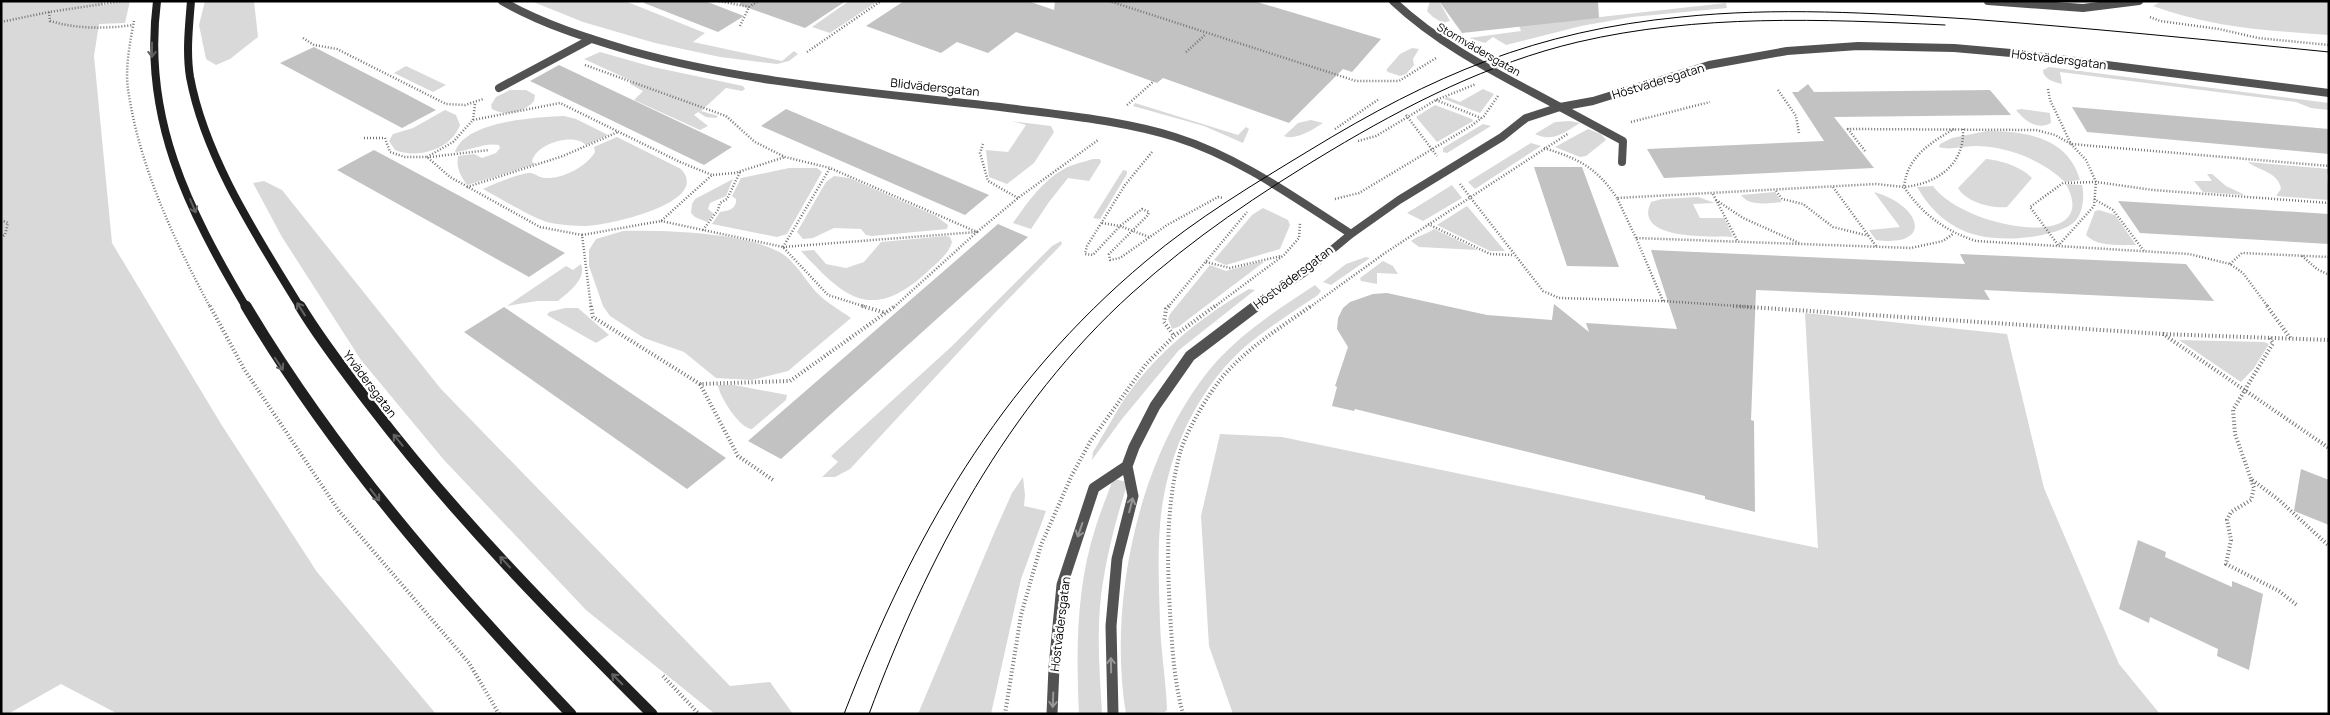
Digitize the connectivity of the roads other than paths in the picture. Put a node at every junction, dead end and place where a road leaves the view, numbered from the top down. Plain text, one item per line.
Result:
1 (157, 1) edge
2 (191, 1) edge
3 (502, 1) edge
4 (1393, 1) edge
5 (1988, 1) edge
6 (2139, 1) edge
7 (591, 38) junction
8 (499, 88) dead end
9 (2329, 93) edge
10 (1560, 107) junction
11 (1622, 162) dead end
12 (1351, 234) junction
13 (1127, 466) junction
14 (571, 714) edge
15 (652, 714) edge
16 (1052, 714) edge
17 (1113, 714) edge

1 -> 14 street
15 -> 2 street, Yrvädersgatan
3 - 7 street, Blidvädersgatan
4 - 10 street, Stormvädersgatan
5 - 6 street
7 - 8 street
7 - 12 street, Blidvädersgatan
9 - 10 street, Höstvädersgatan
10 - 11 street, Stormvädersgatan
10 - 12 street, Höstvädersgatan
12 - 13 street, Höstvädersgatan
13 -> 16 street, Höstvädersgatan
17 -> 13 street

